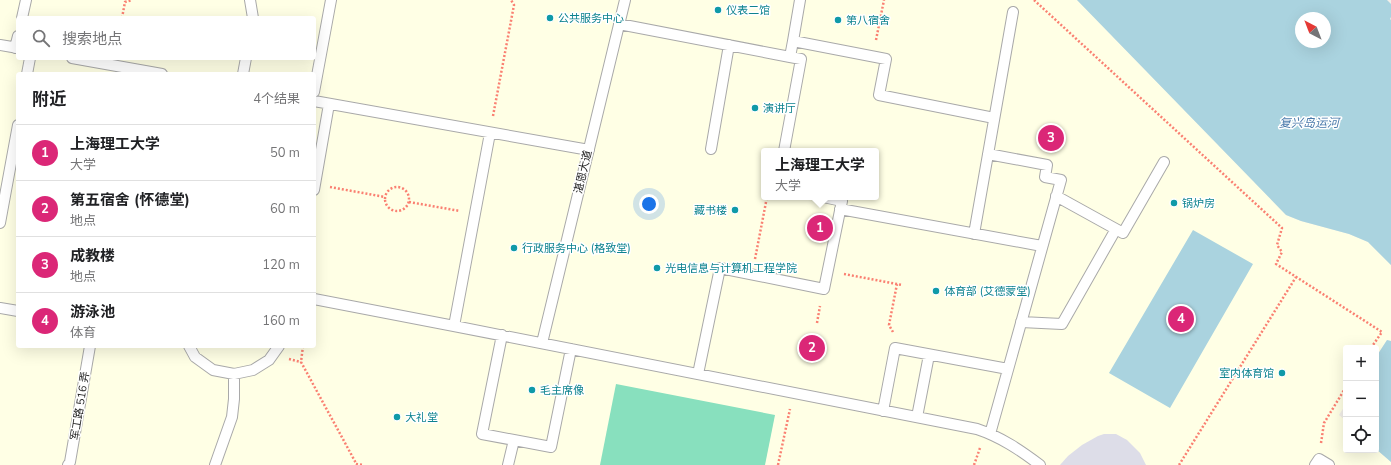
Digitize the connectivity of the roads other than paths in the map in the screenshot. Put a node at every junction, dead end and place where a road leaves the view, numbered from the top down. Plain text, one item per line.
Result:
1 (26, 0) edge
2 (250, 0) edge
3 (331, 0) edge
4 (625, 0) edge
5 (800, 0) edge
6 (1013, 12) dead end
7 (22, 16) edge
8 (253, 16) edge
9 (619, 24) junction
10 (793, 41) junction
11 (0, 45) edge
12 (729, 45) junction
13 (16, 48) edge
14 (790, 57) junction
15 (30, 60) edge
16 (83, 60) edge
17 (246, 60) edge
18 (28, 72) edge
19 (151, 72) edge
20 (243, 72) edge
21 (316, 81) edge
22 (316, 101) edge
23 (329, 104) junction
24 (994, 118) junction
25 (490, 132) junction
26 (16, 136) edge
27 (785, 148) edge
28 (711, 149) dead end
29 (589, 150) junction
30 (988, 154) junction
31 (1164, 162) dead end
32 (316, 181) edge
33 (1056, 196) junction
34 (838, 200) edge
35 (840, 209) junction
36 (0, 223) edge
37 (1116, 229) junction
38 (974, 234) junction
39 (1042, 246) junction
40 (316, 299) edge
41 (0, 308) edge
42 (16, 311) edge
43 (1021, 322) junction
44 (454, 326) junction
45 (502, 335) junction
46 (542, 343) junction
47 (90, 348) edge
48 (190, 348) edge
49 (278, 348) edge
50 (571, 349) junction
51 (930, 355) junction
52 (1008, 369) junction
53 (234, 374) junction
54 (698, 374) junction
55 (882, 411) junction
56 (917, 418) junction
57 (990, 434) junction
58 (514, 440) junction
59 (1317, 462) edge
60 (68, 465) edge
61 (215, 465) edge
62 (508, 465) edge
63 (1040, 465) edge
64 (1329, 465) edge

1 - 7 lane
2 - 8 lane
3 - 21 lane
4 - 9 lane, 湛恩大道
5 - 10 lane
6 - 24 lane
9 - 12 lane
9 - 29 lane, 湛恩大道
10 - 14 lane
10 - 24 lane
11 - 13 lane
12 - 14 lane
12 - 28 lane
14 - 27 lane
15 - 18 lane
16 - 19 lane
17 - 20 lane
22 - 23 lane
23 - 25 lane
23 - 32 lane
24 - 30 lane
25 - 29 lane
25 - 44 lane
26 - 36 lane
29 - 46 lane, 湛恩大道
30 - 33 lane
30 - 38 lane
31 - 37 lane
33 - 37 lane
33 - 39 lane
34 - 35 lane
35 - 38 lane
35 - 54 lane
37 - 43 lane
38 - 39 lane
39 - 43 lane
40 - 44 lane
41 - 42 lane
43 - 52 lane
44 - 45 lane
45 - 46 lane
45 - 58 lane
46 - 50 lane
47 - 60 lane, 军工路 516 弄
48 - 53 lane
49 - 53 lane
50 - 54 lane
50 - 58 lane
51 - 52 lane
51 - 55 lane
51 - 56 lane
52 - 57 lane
53 - 61 lane
54 - 55 lane
55 - 56 lane
56 - 57 lane
57 - 63 lane
58 - 62 lane
59 - 64 lane

